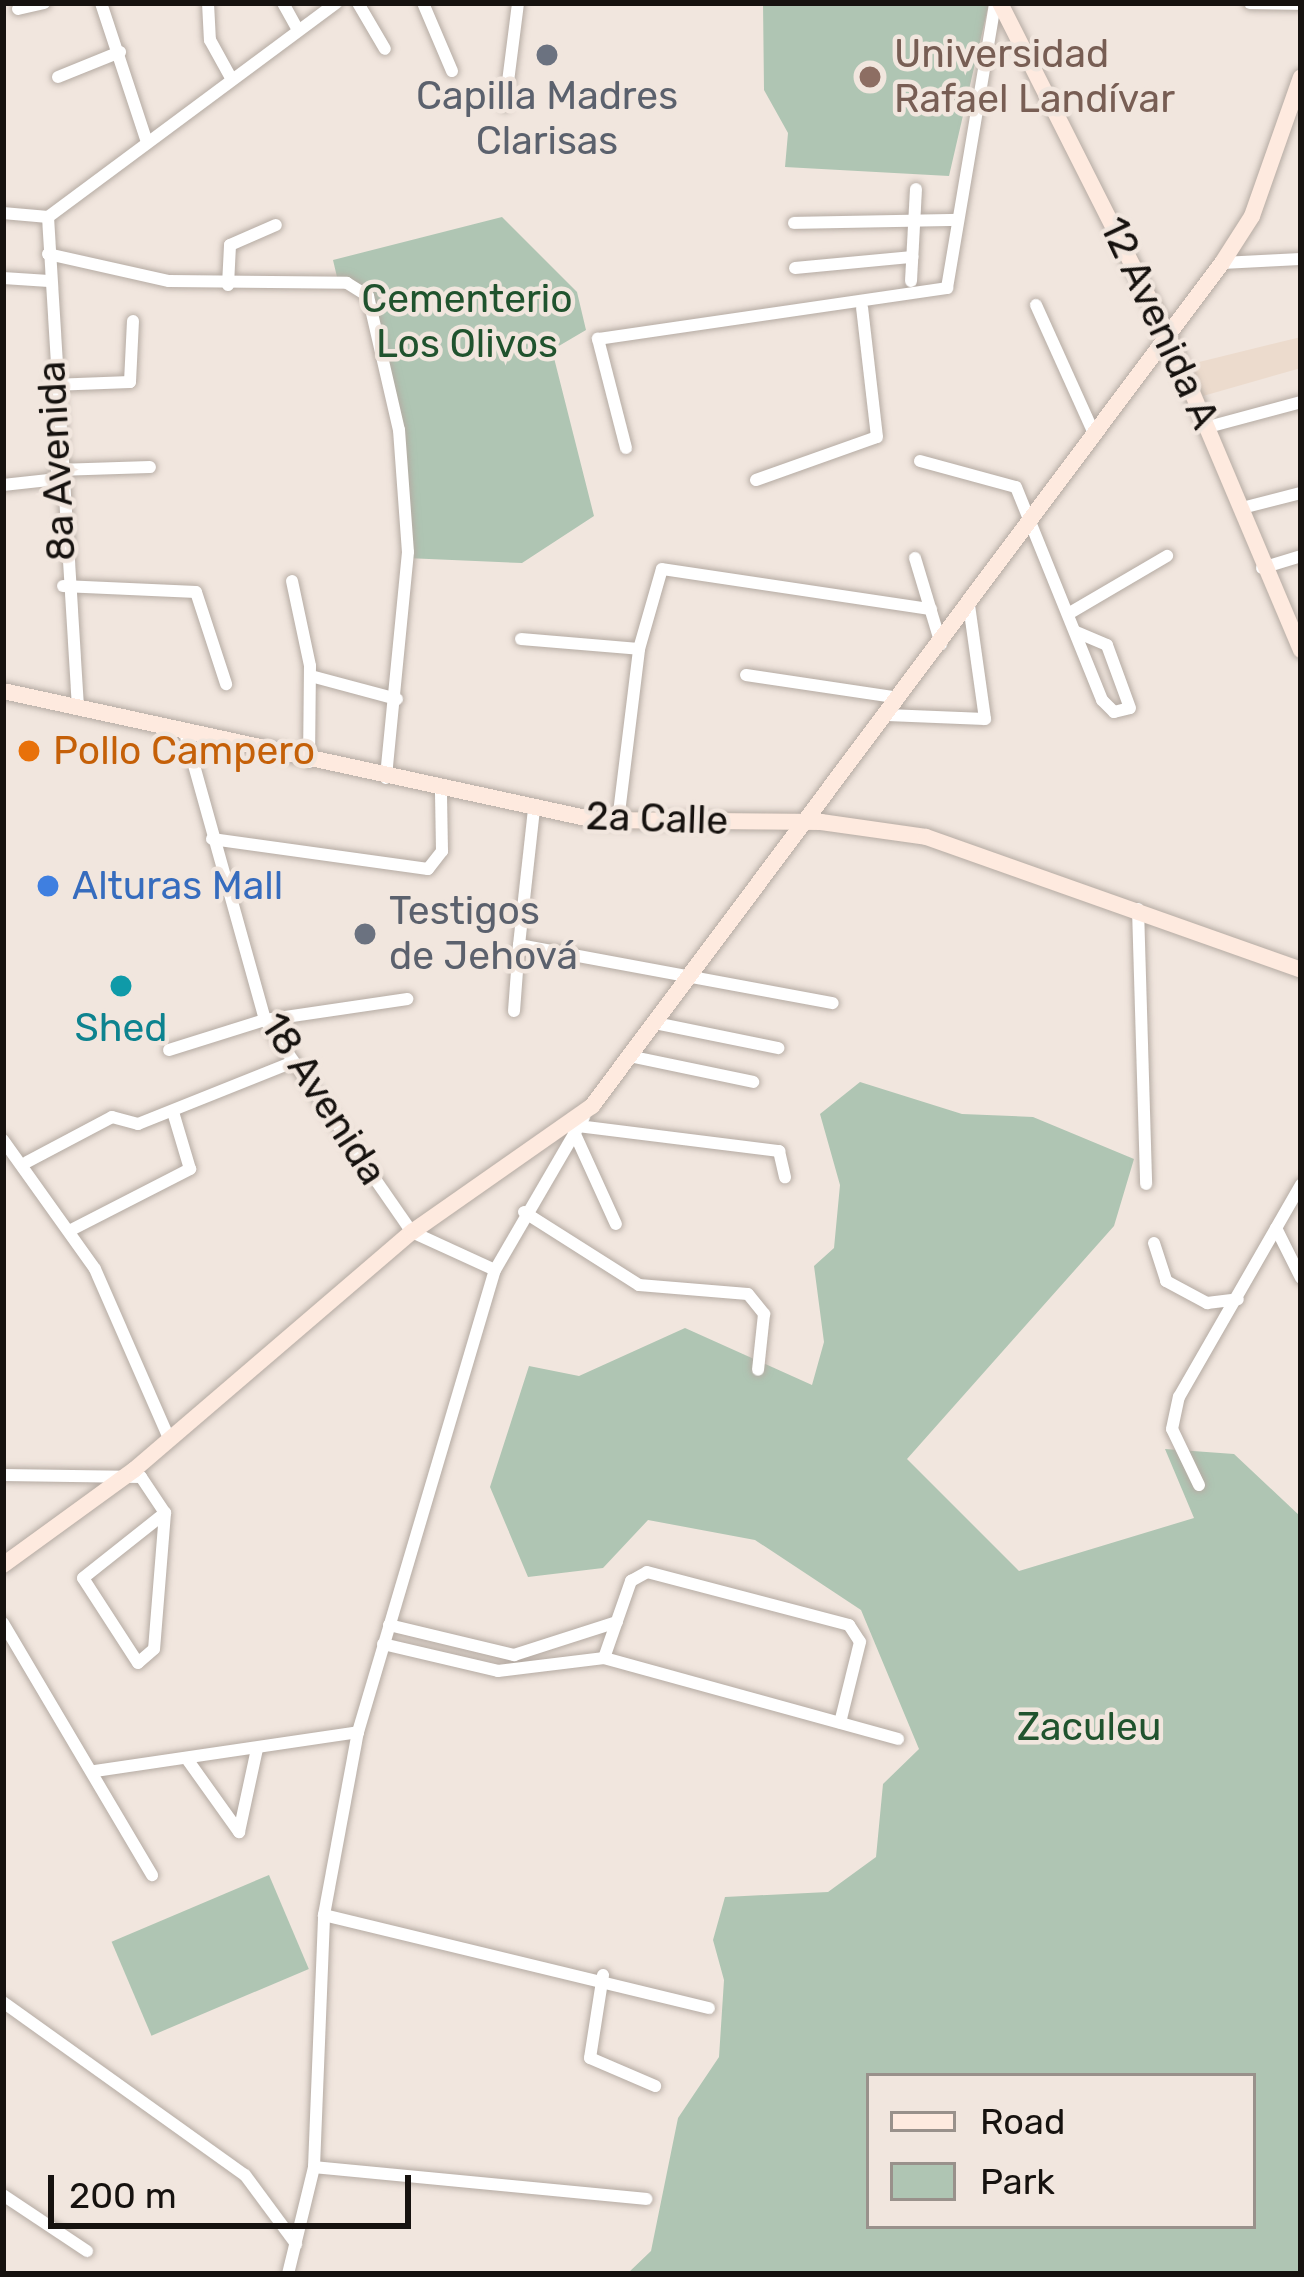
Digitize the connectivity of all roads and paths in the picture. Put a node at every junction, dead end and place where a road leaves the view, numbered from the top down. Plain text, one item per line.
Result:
1 (44, 3) edge
2 (101, 3) edge
3 (208, 3) edge
4 (284, 3) edge
5 (358, 3) edge
6 (423, 3) edge
7 (518, 3) edge
8 (998, 3) edge
9 (1250, 3) edge
10 (1301, 4) edge
11 (329, 6) edge
12 (18, 9) dead end
13 (298, 30) junction
14 (385, 49) dead end
15 (120, 52) junction
16 (452, 71) dead end
17 (58, 77) dead end
18 (1301, 77) edge
19 (231, 78) junction
20 (505, 105) dead end
21 (146, 139) junction
22 (916, 189) dead end
23 (3, 213) edge
24 (48, 217) junction
25 (914, 220) junction
26 (957, 220) junction
27 (794, 223) dead end
28 (276, 225) dead end
29 (48, 254) junction
30 (912, 257) junction
31 (1301, 260) edge
32 (1222, 263) junction
33 (795, 268) dead end
34 (3, 278) edge
35 (49, 280) junction
36 (911, 281) dead end
37 (228, 286) junction
38 (1036, 305) dead end
39 (862, 308) junction
40 (133, 322) dead end
41 (1167, 333) junction
42 (52, 385) junction
43 (1301, 402) edge
44 (1208, 427) junction
45 (1092, 429) junction
46 (626, 448) dead end
47 (920, 460) dead end
48 (150, 467) dead end
49 (58, 474) junction
50 (756, 480) dead end
51 (3, 485) edge
52 (1301, 493) edge
53 (1242, 508) junction
54 (1029, 514) junction
55 (1167, 556) dead end
56 (1301, 556) edge
57 (915, 558) dead end
58 (1262, 568) junction
59 (292, 581) dead end
60 (63, 586) junction
61 (968, 605) junction
62 (931, 609) junction
63 (1068, 614) junction
64 (1076, 632) junction
65 (521, 639) dead end
66 (941, 645) junction
67 (639, 649) junction
68 (1301, 650) edge
69 (746, 675) dead end
70 (310, 676) junction
71 (226, 684) dead end
72 (3, 691) edge
73 (900, 699) junction
74 (398, 700) junction
75 (78, 705) junction
76 (887, 716) junction
77 (185, 733) junction
78 (309, 761) junction
79 (386, 778) junction
80 (441, 791) junction
81 (533, 809) junction
82 (618, 821) junction
83 (808, 822) junction
84 (212, 839) junction
85 (1138, 907) junction
86 (520, 945) junction
87 (1301, 970) edge
88 (688, 982) junction
89 (407, 999) dead end
90 (833, 1003) dead end
91 (514, 1011) dead end
92 (265, 1020) junction
93 (655, 1023) junction
94 (778, 1048) dead end
95 (170, 1050) dead end
96 (629, 1056) junction
97 (293, 1062) junction
98 (753, 1082) dead end
99 (592, 1106) junction
100 (173, 1112) junction
101 (576, 1129) junction
102 (3, 1140) edge
103 (27, 1162) junction
104 (785, 1177) dead end
105 (1146, 1184) dead end
106 (1301, 1185) edge
107 (524, 1212) junction
108 (616, 1223) dead end
109 (1276, 1228) junction
110 (71, 1230) junction
111 (412, 1232) junction
112 (1154, 1243) dead end
113 (495, 1270) junction
114 (1301, 1278) edge
115 (1238, 1298) junction
116 (758, 1370) dead end
117 (169, 1438) junction
118 (135, 1469) junction
119 (3, 1475) edge
120 (1199, 1484) dead end
121 (165, 1514) junction
122 (3, 1565) edge
123 (3, 1622) edge
124 (616, 1622) junction
125 (388, 1625) junction
126 (383, 1644) junction
127 (9, 1647) edge
128 (604, 1658) junction
129 (840, 1723) junction
130 (358, 1732) junction
131 (898, 1739) dead end
132 (256, 1749) junction
133 (187, 1759) junction
134 (94, 1772) junction
135 (152, 1875) dead end
136 (324, 1915) junction
137 (603, 1976) junction
138 (709, 2008) dead end
139 (6, 2009) edge
140 (655, 2086) dead end
141 (314, 2168) junction
142 (3, 2195) edge
143 (646, 2198) dead end
144 (296, 2244) junction
145 (87, 2252) dead end
146 (287, 2274) edge

1 - 12 street
2 - 15 street
3 - 19 street
4 - 13 street
5 - 14 street
6 - 16 street
7 - 20 street
8 - 26 street
8 - 41 street, 12 Avenida A
9 - 10 street
11 - 13 street
13 - 19 street
15 - 17 street
15 - 21 street
18 - 32 street
19 - 21 street
21 - 24 street
22 - 25 street
23 - 24 street
24 - 29 street, 8a Avenida
25 - 26 street
25 - 27 street
25 - 30 street
26 - 39 street
28 - 37 street
29 - 35 street, 8a Avenida
29 - 37 street
30 - 33 street
30 - 36 street
31 - 32 street
32 - 41 street
34 - 35 street
35 - 42 street, 8a Avenida
37 - 74 street
38 - 45 street
39 - 46 street
39 - 50 street
40 - 42 street
41 - 44 street, 12 Avenida A
41 - 45 street
42 - 49 street, 8a Avenida
43 - 44 street
44 - 53 street, 12 Avenida A
45 - 54 street
47 - 54 street
48 - 49 street
49 - 51 street
49 - 60 street, 8a Avenida
52 - 53 street
53 - 58 street, 12 Avenida A
54 - 61 street
54 - 63 street
55 - 63 street
56 - 58 street
57 - 62 street
58 - 68 street, 12 Avenida A
59 - 70 street
60 - 71 street
60 - 75 street, 8a Avenida
61 - 66 street
61 - 76 street
62 - 66 street
62 - 67 street
63 - 64 street
64 - 64 street
65 - 67 street
66 - 73 street
67 - 82 street
69 - 73 street
70 - 74 street
70 - 78 street
72 - 75 street, 2a Calle
73 - 76 street
74 - 79 street
75 - 77 street, 2a Calle
76 - 83 street
77 - 78 street, 2a Calle
77 - 84 street, 18 Avenida
78 - 79 street, 2a Calle
79 - 80 street, 2a Calle
80 - 81 street, 2a Calle
80 - 84 street
81 - 82 street, 2a Calle
81 - 86 street
82 - 83 street, 2a Calle
83 - 85 street, 2a Calle
83 - 88 street
84 - 92 street, 18 Avenida
85 - 87 street, 2a Calle
85 - 105 street
86 - 88 street
86 - 91 street
88 - 90 street
88 - 93 street
89 - 92 street
92 - 95 street
92 - 97 street, 18 Avenida
93 - 94 street
93 - 96 street
96 - 98 street
96 - 99 street
97 - 100 street
97 - 111 street, 18 Avenida
99 - 101 street
99 - 111 street
100 - 103 street
100 - 110 street
101 - 104 street
101 - 107 street
101 - 108 street
102 - 103 street
103 - 110 street
106 - 109 street
107 - 113 street
107 - 116 street
109 - 114 street
109 - 115 street
110 - 117 street
111 - 113 street
111 - 117 street
112 - 115 street
113 - 125 street
115 - 120 street
117 - 118 street
118 - 119 street
118 - 121 street
118 - 122 street
121 - 121 street
123 - 127 street
124 - 125 street
124 - 128 street
124 - 129 street
125 - 126 street
126 - 128 street
126 - 130 street
127 - 134 street
128 - 129 street
129 - 131 street
130 - 132 street
130 - 136 street
132 - 133 street
132 - 133 street
133 - 134 street
134 - 135 street
136 - 137 street
136 - 141 street
137 - 138 street
137 - 140 street
139 - 144 street
141 - 143 street
141 - 144 street
142 - 145 street
144 - 146 street

